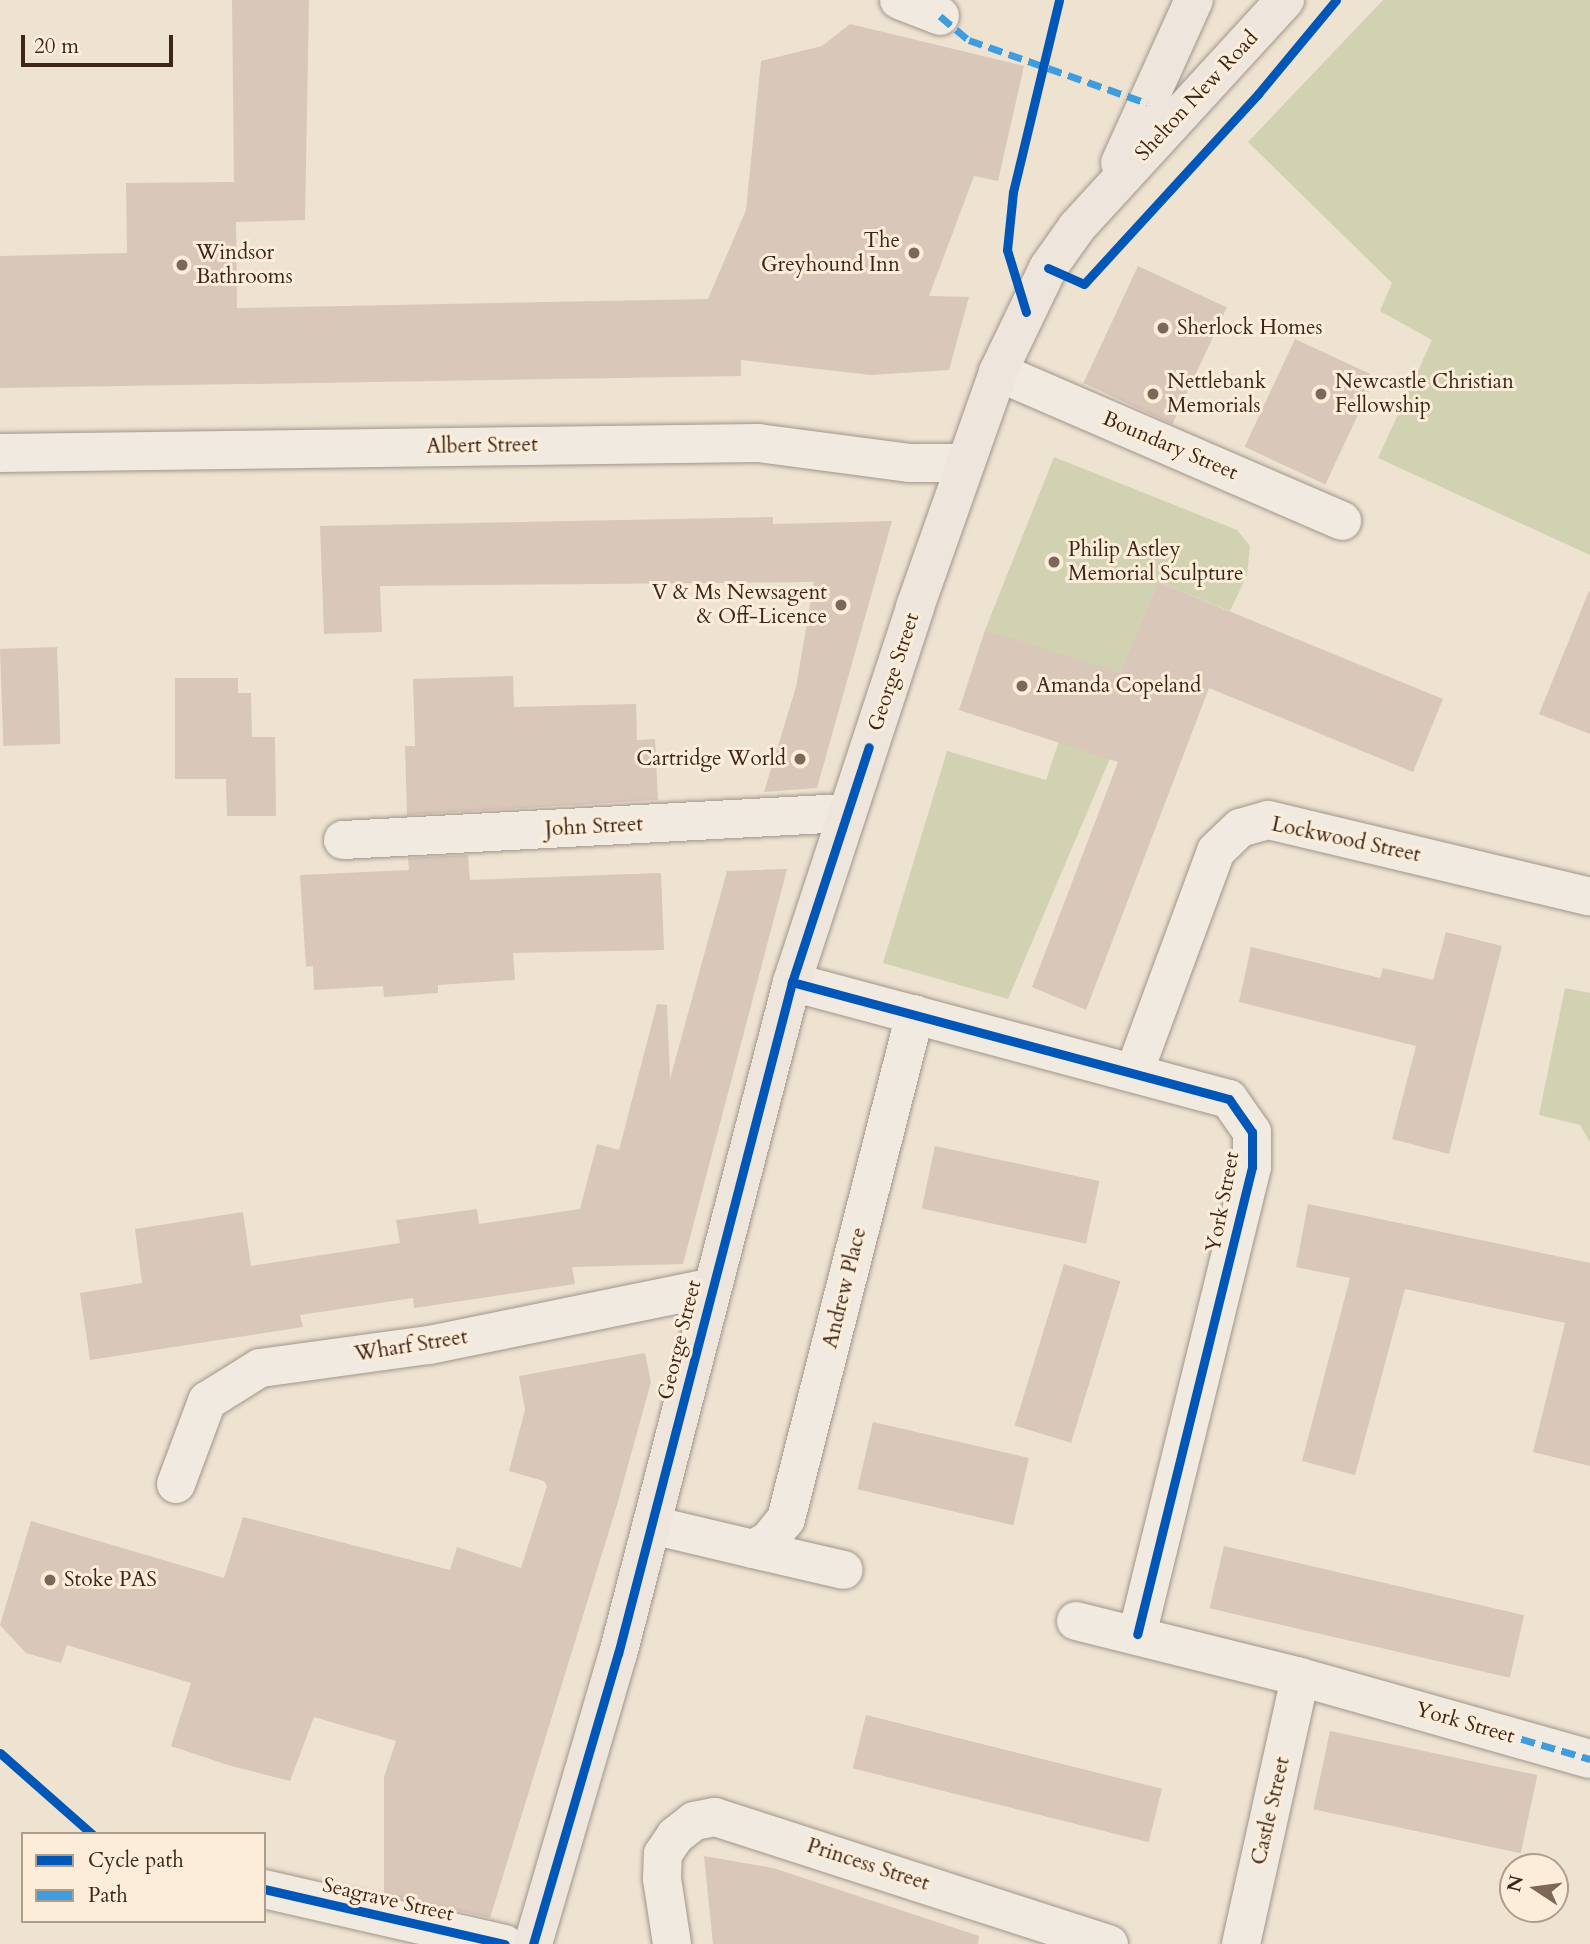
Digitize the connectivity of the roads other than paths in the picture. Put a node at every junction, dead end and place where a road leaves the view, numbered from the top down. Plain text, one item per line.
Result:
1 (899, 0) edge
2 (1194, 0) edge
3 (1285, 0) edge
4 (940, 16) dead end
5 (1108, 191) junction
6 (1077, 227) joint
7 (998, 372) junction
8 (0, 453) edge
9 (964, 463) junction
10 (1342, 521) dead end
11 (845, 813) junction
12 (343, 840) dead end
13 (1590, 897) edge
14 (792, 982) junction
15 (915, 1014) junction
16 (1135, 1070) junction
17 (710, 1289) junction
18 (176, 1484) dead end
19 (652, 1525) junction
20 (753, 1549) junction
21 (844, 1570) dead end
22 (1076, 1621) dead end
23 (1137, 1634) junction
24 (1300, 1677) junction
25 (1590, 1759) edge
26 (266, 1889) edge
27 (505, 1944) edge
28 (533, 1944) edge
29 (672, 1944) edge
30 (1109, 1944) edge
31 (1241, 1944) edge

1 - 4 street
2 - 5 main road, Shelton New Road
3 - 5 main road, Shelton New Road
5 - 6 main road, Shelton New Road
6 - 7 main road, George Street
7 - 9 main road, George Street
7 - 10 street, Boundary Street
8 - 9 street, Albert Street
9 - 11 main road, George Street
11 - 12 street, John Street
11 - 14 main road, George Street
13 - 16 street, Lockwood Street
14 - 15 street, York Street
14 - 17 main road, George Street
15 - 16 street, York Street
15 - 20 street, Andrew Place
16 - 23 street, York Street
17 - 18 street, Wharf Street
17 - 19 main road, George Street
19 - 20 street
19 - 28 main road, George Street
20 - 21 street
22 - 23 street, York Street
23 - 24 street, York Street
24 - 25 street, York Street
24 - 31 street, Castle Street
26 - 27 street, Seagrave Street
29 - 30 street, Princess Street

